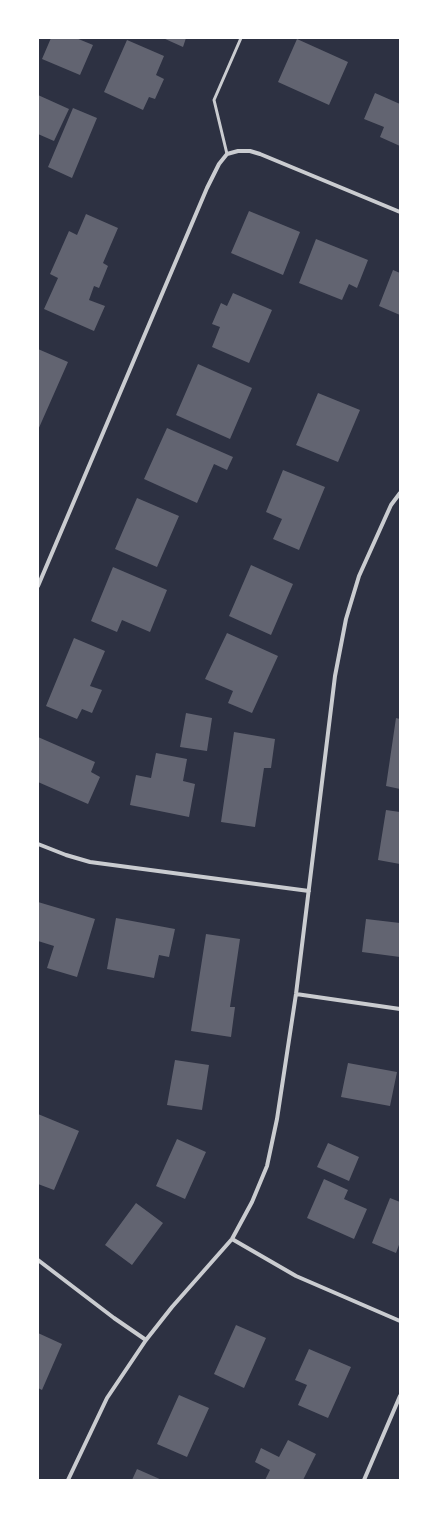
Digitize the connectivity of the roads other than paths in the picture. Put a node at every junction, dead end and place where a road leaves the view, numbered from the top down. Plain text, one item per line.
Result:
1 (241, 38) edge
2 (227, 154) junction
3 (400, 212) edge
4 (400, 493) edge
5 (38, 586) edge
6 (38, 844) edge
7 (309, 891) junction
8 (296, 994) junction
9 (400, 1009) edge
10 (232, 1239) junction
11 (38, 1260) edge
12 (400, 1321) edge
13 (146, 1340) junction
14 (400, 1396) edge
15 (68, 1480) edge
16 (364, 1480) edge

1 - 2 lane
2 - 3 street
2 - 5 street
4 - 7 street
6 - 7 street
7 - 8 street
8 - 9 street
8 - 10 street
10 - 12 street
10 - 13 street
11 - 13 street
13 - 15 street
14 - 16 street

